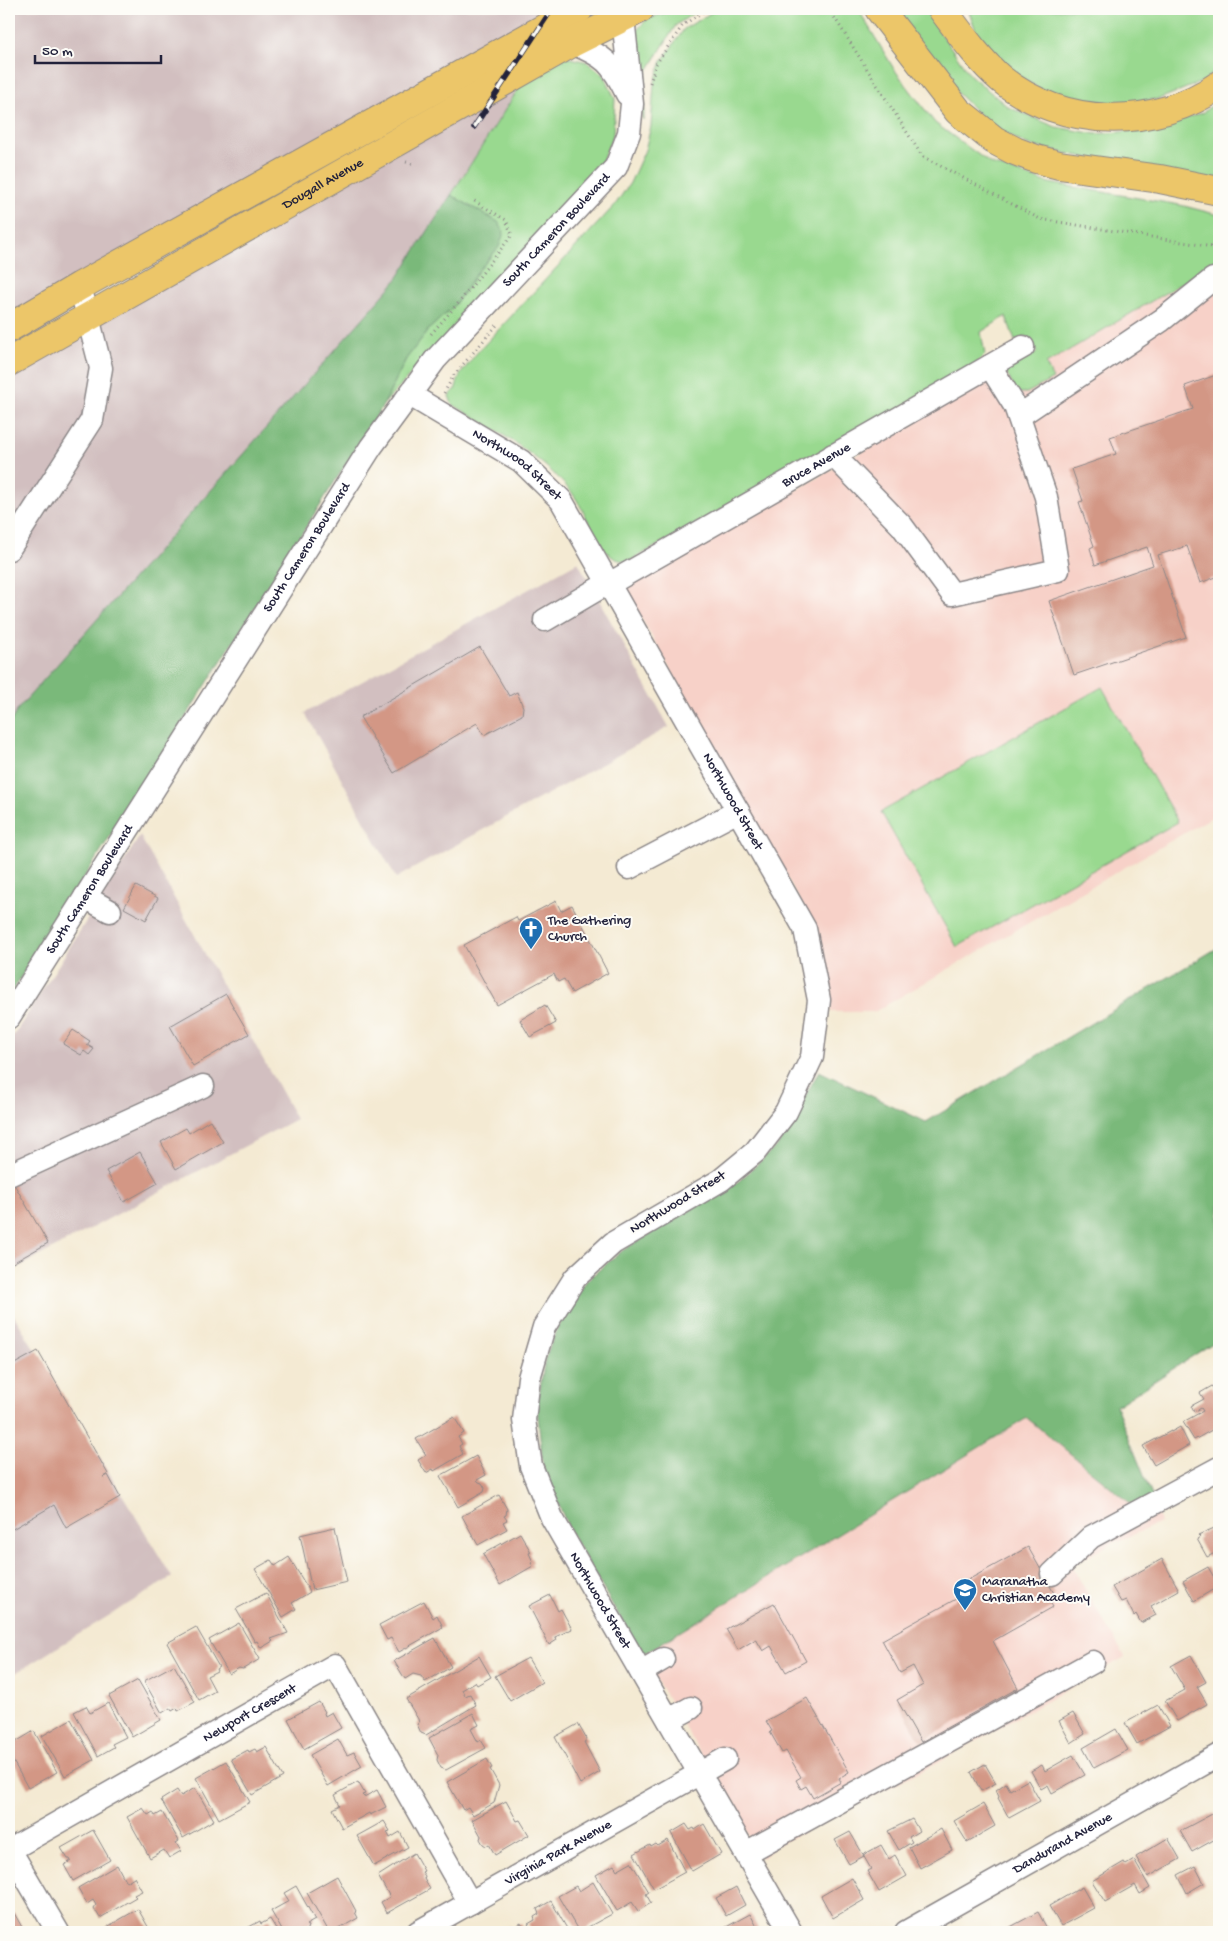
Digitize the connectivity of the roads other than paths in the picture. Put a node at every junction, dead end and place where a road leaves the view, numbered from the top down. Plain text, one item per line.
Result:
1 (579, 9) edge
2 (879, 9) edge
3 (942, 9) edge
4 (959, 9) edge
5 (631, 13) edge
6 (964, 39) junction
7 (572, 43) junction
8 (1219, 85) edge
9 (632, 104) junction
10 (1219, 191) edge
11 (1219, 283) edge
12 (80, 286) junction
13 (89, 317) junction
14 (9, 328) edge
15 (1023, 347) dead end
16 (9, 362) edge
17 (990, 366) junction
18 (410, 395) junction
19 (1019, 416) junction
20 (833, 456) junction
21 (9, 549) edge
22 (608, 583) junction
23 (545, 620) dead end
24 (738, 812) junction
25 (629, 868) dead end
26 (85, 897) junction
27 (110, 911) dead end
28 (9, 1017) edge
29 (203, 1086) dead end
30 (9, 1175) edge
31 (1219, 1468) edge
32 (1052, 1574) dead end
33 (663, 1659) dead end
34 (1093, 1662) dead end
35 (641, 1672) junction
36 (691, 1708) dead end
37 (669, 1720) junction
38 (1219, 1755) edge
39 (725, 1759) dead end
40 (699, 1772) junction
41 (746, 1853) junction
42 (470, 1903) junction
43 (58, 1932) edge
44 (418, 1932) edge
45 (791, 1932) edge
46 (906, 1932) edge

1 - 12 main road, Dougall Avenue
2 - 10 main road
3 - 6 main road
4 - 6 main road
5 - 7 main road, Dougall Avenue
5 - 9 street, South Cameron Boulevard
6 - 8 main road
7 - 9 street
7 - 13 main road, Dougall Avenue
9 - 18 street, South Cameron Boulevard
11 - 19 street
12 - 13 street
12 - 14 main road, Dougall Avenue
13 - 16 main road, Dougall Avenue
13 - 21 street
15 - 17 street, Bruce Avenue
17 - 19 street
17 - 20 street, Bruce Avenue
18 - 22 street, Northwood Street
18 - 26 street, South Cameron Boulevard
19 - 20 street
20 - 22 street, Bruce Avenue
22 - 23 street, Bruce Avenue
22 - 24 street, Northwood Street
24 - 25 street
24 - 35 street, Northwood Street
26 - 27 street
26 - 28 street, South Cameron Boulevard
29 - 30 street
31 - 32 street
33 - 35 street
34 - 41 street
35 - 37 street, Northwood Street
36 - 37 street
37 - 40 street, Northwood Street
38 - 46 street, Dandurand Avenue
39 - 40 street, Virginia Park Avenue
40 - 41 street, Northwood Street
40 - 42 street, Virginia Park Avenue
41 - 45 street, Northwood Street
42 - 43 street, Newport Crescent
42 - 44 street, Virginia Park Avenue

